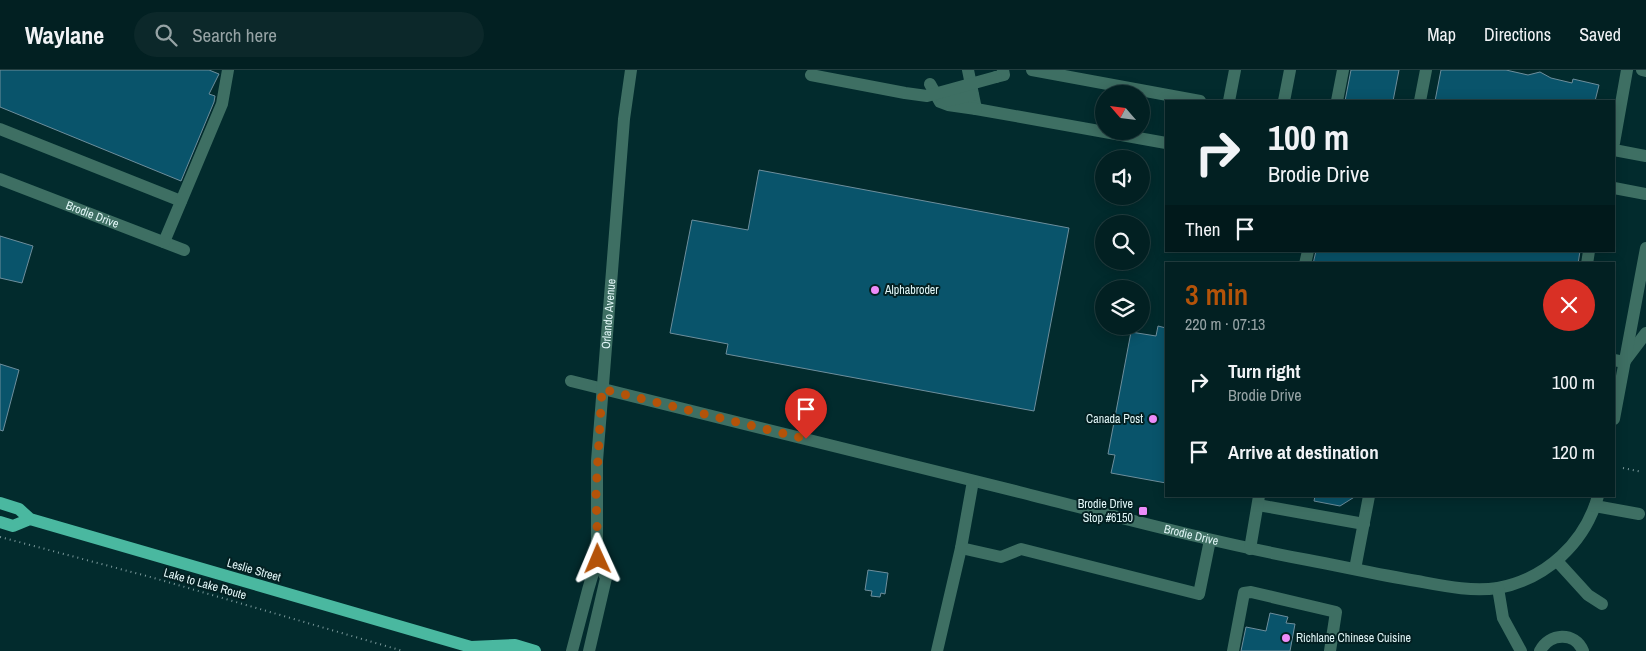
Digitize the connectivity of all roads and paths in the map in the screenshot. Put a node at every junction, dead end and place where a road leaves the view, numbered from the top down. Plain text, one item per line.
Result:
1 (228, 70) edge
2 (631, 70) edge
3 (968, 70) edge
4 (1032, 70) edge
5 (1235, 70) edge
6 (1290, 70) edge
7 (1343, 70) edge
8 (1426, 70) edge
9 (1627, 70) edge
10 (1642, 70) edge
11 (1646, 71) edge
12 (808, 72) edge
13 (999, 74) edge
14 (930, 84) dead end
15 (973, 94) junction
16 (1195, 100) edge
17 (1229, 100) edge
18 (1284, 100) edge
19 (1337, 100) edge
20 (1420, 100) edge
21 (940, 102) junction
22 (976, 109) junction
23 (0, 129) edge
24 (1615, 136) edge
25 (1165, 143) edge
26 (1615, 150) edge
27 (1646, 156) edge
28 (0, 179) edge
29 (1615, 188) edge
30 (1646, 194) edge
31 (181, 201) junction
32 (164, 242) junction
33 (1646, 248) edge
34 (184, 250) dead end
35 (1642, 287) edge
36 (1646, 333) edge
37 (1619, 361) edge
38 (571, 381) dead end
39 (602, 389) junction
40 (1615, 407) edge
41 (1623, 468) dead end
42 (1642, 472) dead end
43 (973, 481) junction
44 (1369, 497) edge
45 (1259, 501) edge
46 (1597, 501) edge
47 (0, 503) edge
48 (1639, 514) dead end
49 (30, 520) junction
50 (0, 522) edge
51 (1364, 524) junction
52 (0, 537) edge
53 (1210, 540) junction
54 (961, 548) junction
55 (1250, 549) junction
56 (598, 559) junction
57 (1557, 562) junction
58 (1355, 569) junction
59 (1498, 588) junction
60 (1602, 604) dead end
61 (475, 649) edge
62 (403, 651) edge
63 (536, 651) edge
64 (572, 651) edge
65 (589, 651) edge
66 (937, 651) edge
67 (1233, 651) edge
68 (1330, 651) edge
69 (1521, 651) edge
70 (1540, 651) edge
71 (1584, 651) edge

1 - 31 street
2 - 39 street, Orlando Avenue
3 - 15 street
4 - 16 street
5 - 17 street
6 - 18 street
7 - 19 street
8 - 20 street
9 - 24 street
10 - 11 street
12 - 13 street, bridge
14 - 21 street
15 - 21 street
15 - 22 street
21 - 22 street
22 - 25 street
23 - 31 street
26 - 27 street
28 - 32 street, Brodie Drive
29 - 30 street
31 - 32 street
32 - 34 street, Brodie Drive
33 - 35 street
35 - 37 street
36 - 37 street
37 - 40 street
38 - 39 street, Brodie Drive
39 - 43 street, Brodie Drive
39 - 56 street, Orlando Avenue
41 - 42 path
43 - 53 street, Brodie Drive
43 - 54 street
44 - 51 street
45 - 51 street
45 - 55 street
46 - 48 street
46 - 57 street, Brodie Drive
47 - 49 main road, Leslie Street
49 - 50 main road, Leslie Street
49 - 61 main road, Leslie Street
51 - 58 street
52 - 62 path, Lake to Lake Route
53 - 54 street
53 - 55 street, Brodie Drive
54 - 66 street
55 - 58 street, Brodie Drive
56 - 64 street, Orlando Avenue
56 - 65 street, Orlando Avenue
57 - 59 street, Brodie Drive
57 - 60 street
58 - 59 street, Brodie Drive
59 - 69 street
61 - 63 main road, Leslie Street
67 - 68 street
70 - 71 street

